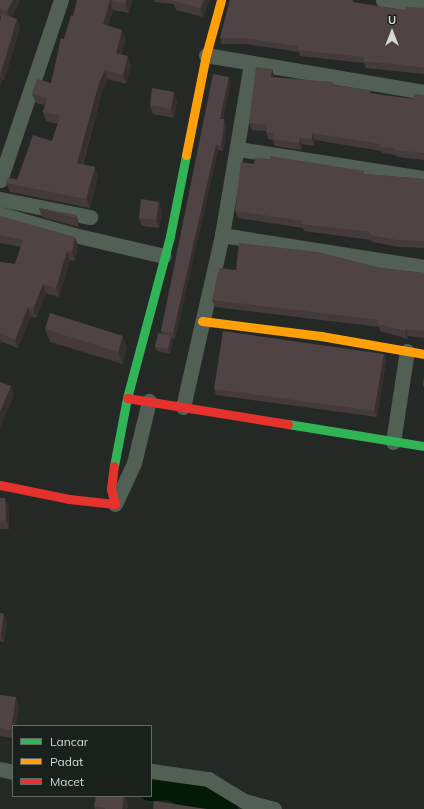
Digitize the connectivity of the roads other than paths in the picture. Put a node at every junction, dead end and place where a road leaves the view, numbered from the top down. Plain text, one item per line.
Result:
1 (61, 0) edge
2 (221, 0) edge
3 (383, 0) edge
4 (424, 6) edge
5 (206, 55) junction
6 (251, 63) junction
7 (424, 92) edge
8 (238, 149) junction
9 (424, 178) edge
10 (0, 180) edge
11 (0, 199) edge
12 (0, 214) edge
13 (90, 218) dead end
14 (222, 235) junction
15 (164, 256) junction
16 (424, 267) edge
17 (202, 321) junction
18 (407, 351) junction
19 (424, 354) edge
20 (126, 398) junction
21 (149, 402) junction
22 (183, 407) junction
23 (393, 442) junction
24 (424, 446) edge
25 (0, 485) edge
26 (115, 504) junction
27 (0, 769) edge
28 (152, 771) edge
29 (12, 772) edge
30 (274, 809) edge

1 - 10 street
2 - 5 street
3 - 4 street
5 - 6 street
5 - 15 street
6 - 7 street
6 - 8 street
8 - 9 street
8 - 14 street
11 - 13 street
12 - 15 street
14 - 16 street
14 - 17 street
15 - 20 street
17 - 18 street
17 - 22 street
18 - 19 street
18 - 23 street
20 - 21 street
20 - 26 street
21 - 22 street
21 - 26 street
22 - 23 street
23 - 24 street
25 - 26 street
27 - 29 street
28 - 30 street

